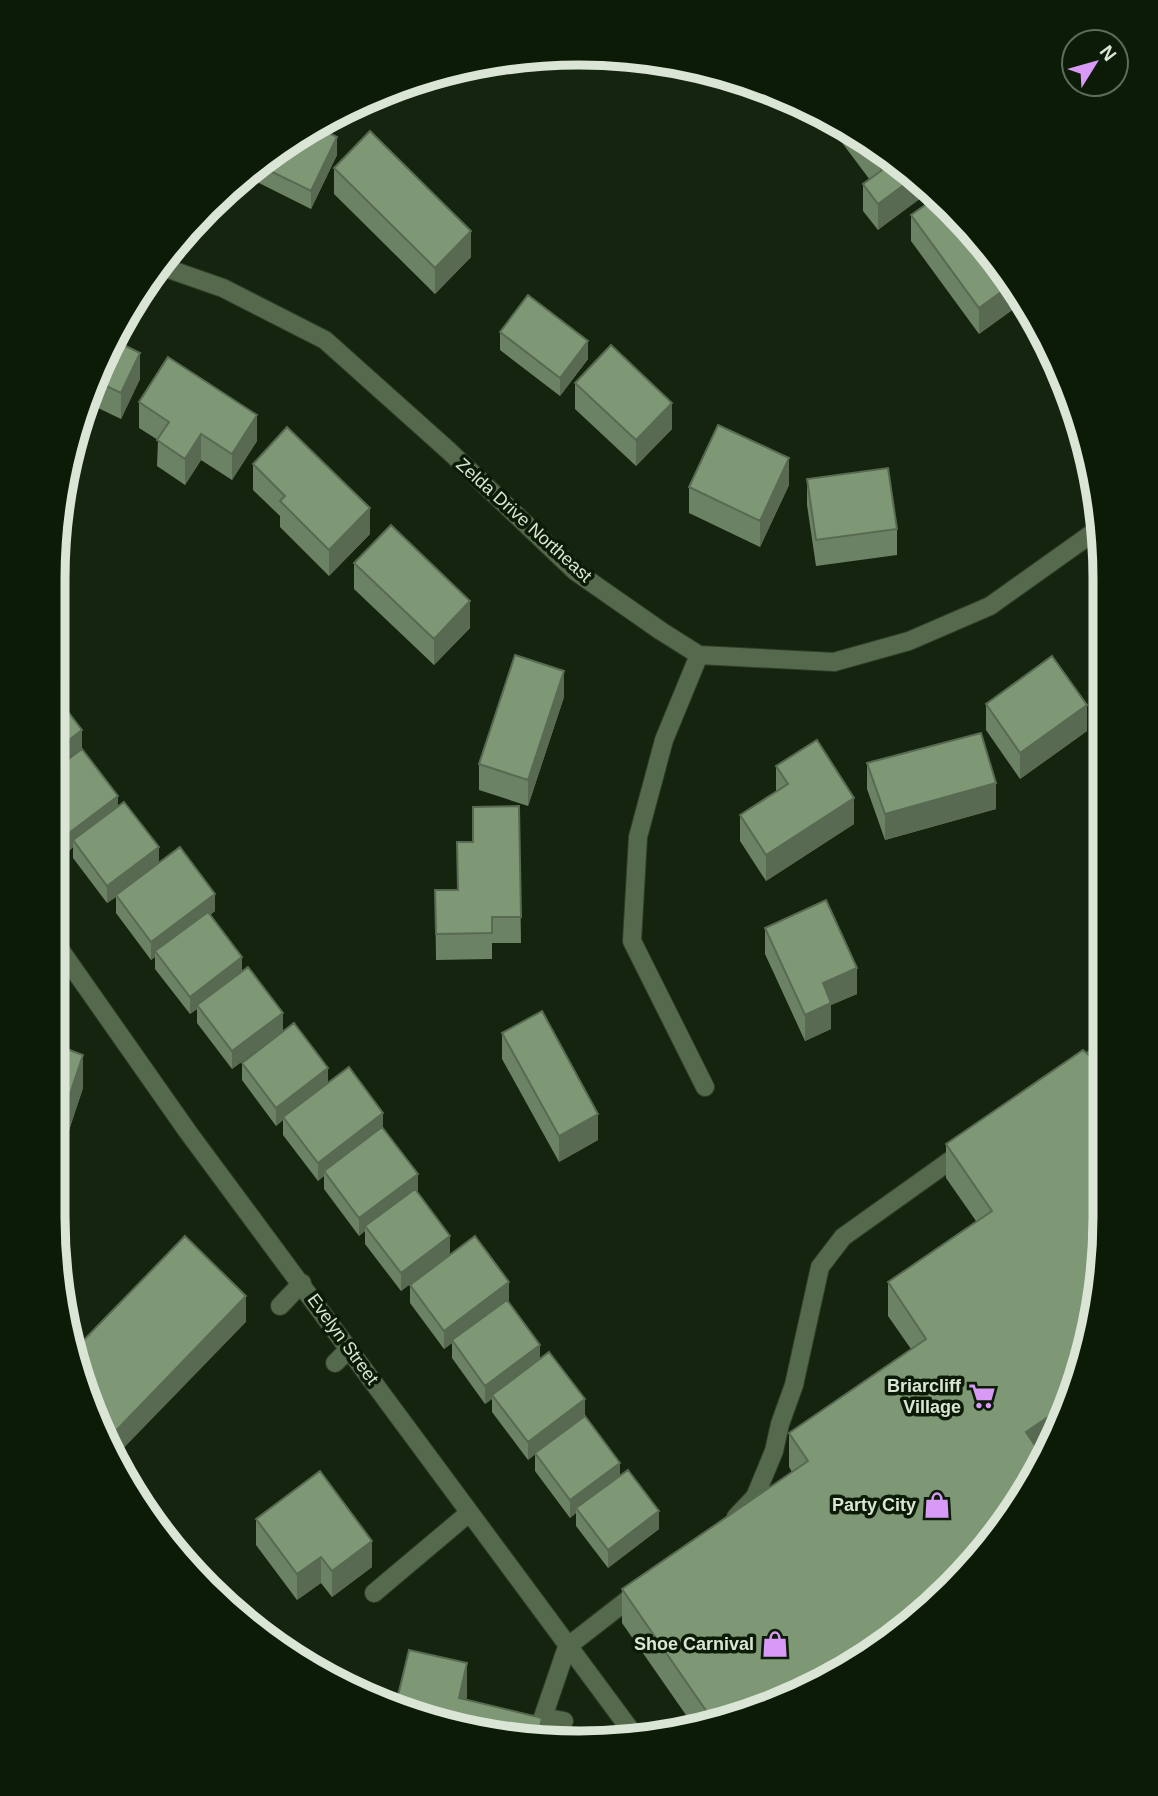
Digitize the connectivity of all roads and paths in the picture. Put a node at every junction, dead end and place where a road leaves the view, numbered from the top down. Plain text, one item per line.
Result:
1 (169, 269) edge
2 (1091, 534) edge
3 (699, 654) junction
4 (65, 957) edge
5 (1093, 1058) edge
6 (1057, 1084) edge
7 (705, 1087) dead end
8 (978, 1141) edge
9 (302, 1283) junction
10 (280, 1306) dead end
11 (350, 1348) junction
12 (335, 1363) dead end
13 (470, 1513) junction
14 (722, 1527) edge
15 (654, 1579) edge
16 (374, 1593) dead end
17 (567, 1647) junction
18 (564, 1721) dead end
19 (629, 1729) edge

1 - 3 street, Zelda Drive Northeast
2 - 3 street, Zelda Drive Northeast
3 - 7 street
4 - 9 street, Evelyn Street
5 - 6 street
8 - 14 street
9 - 10 street
9 - 11 street, Evelyn Street
11 - 12 street
11 - 13 street, Evelyn Street
13 - 16 street
13 - 17 street, Evelyn Street
15 - 17 street
17 - 18 street
17 - 19 street, Evelyn Street

